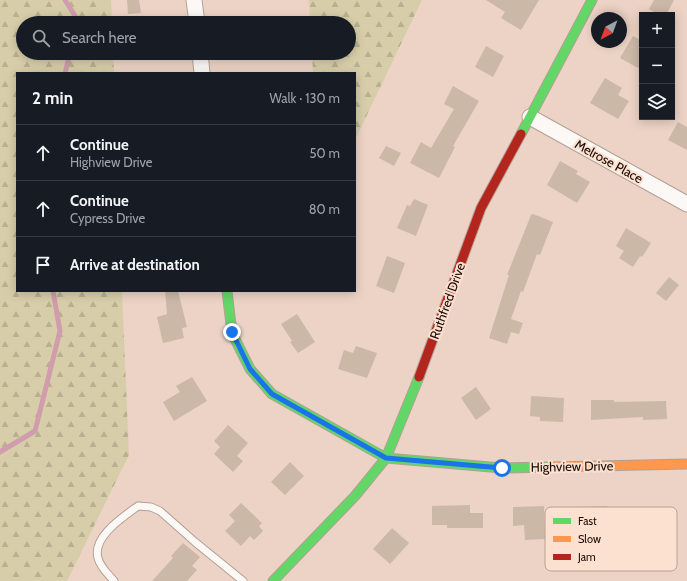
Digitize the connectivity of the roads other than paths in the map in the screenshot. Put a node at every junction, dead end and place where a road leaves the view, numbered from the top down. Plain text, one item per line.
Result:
1 (194, 0) edge
2 (592, 0) edge
3 (195, 16) edge
4 (201, 60) edge
5 (202, 72) edge
6 (530, 117) junction
7 (687, 204) edge
8 (227, 292) edge
9 (386, 458) junction
10 (687, 464) edge
11 (114, 581) edge
12 (243, 581) edge
13 (273, 581) edge

1 - 3 street
2 - 6 street, Ruthfred Drive
4 - 5 street
6 - 7 street, Melrose Place
6 - 9 street, Ruthfred Drive
8 - 9 street
9 - 10 street, Highview Drive
9 - 13 street, Ruthfred Drive
11 - 12 lane

